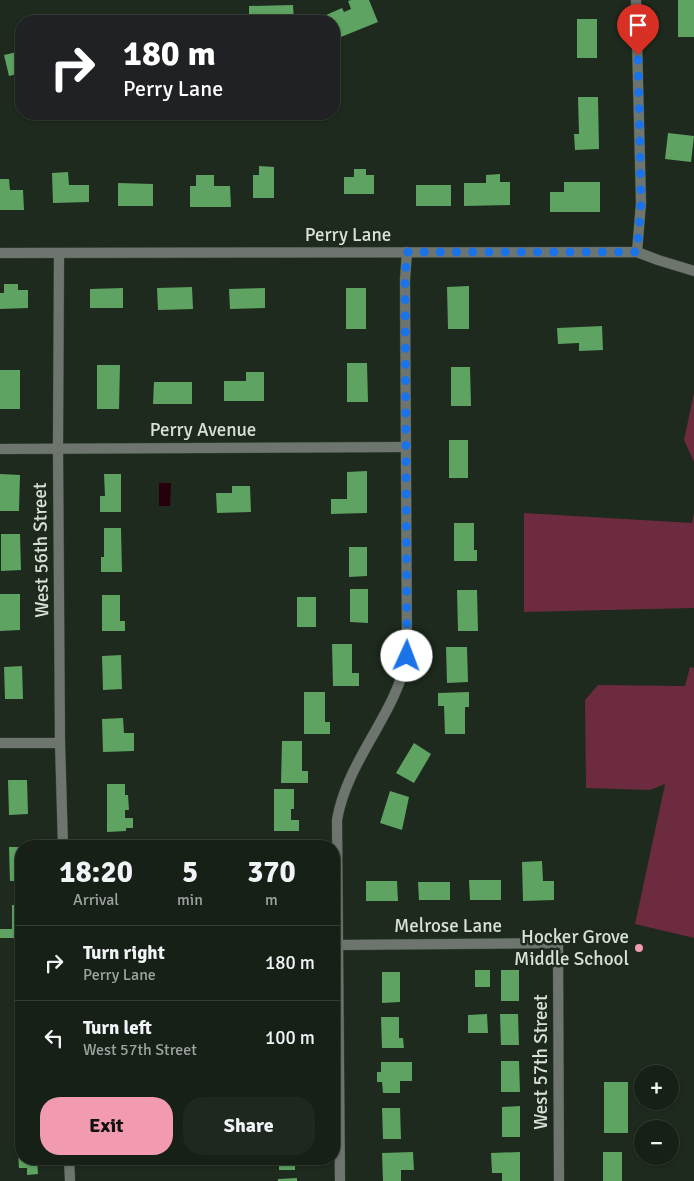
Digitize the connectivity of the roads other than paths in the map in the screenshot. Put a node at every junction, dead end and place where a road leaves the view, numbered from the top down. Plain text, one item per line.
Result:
1 (636, 0) edge
2 (407, 252) junction
3 (637, 252) junction
4 (0, 253) edge
5 (59, 254) junction
6 (694, 271) edge
7 (406, 447) junction
8 (58, 448) junction
9 (0, 449) edge
10 (0, 743) edge
11 (60, 743) junction
12 (63, 840) edge
13 (337, 840) edge
14 (558, 943) joint
15 (340, 945) edge
16 (69, 1165) edge
17 (340, 1165) edge
18 (70, 1181) edge
19 (340, 1181) edge
20 (559, 1181) edge

1 - 3 street
2 - 3 street, Perry Lane
2 - 5 street, Perry Lane
2 - 7 street
3 - 6 street, Perry Lane
4 - 5 street, Perry Lane
5 - 8 street, West 56th Street
7 - 8 street, Perry Avenue
7 - 13 street
8 - 9 street, Perry Avenue
8 - 11 street, West 56th Street
10 - 11 street
11 - 12 street, West 56th Street
14 - 15 street, Melrose Lane
14 - 20 street, West 57th Street
16 - 18 street
17 - 19 street

